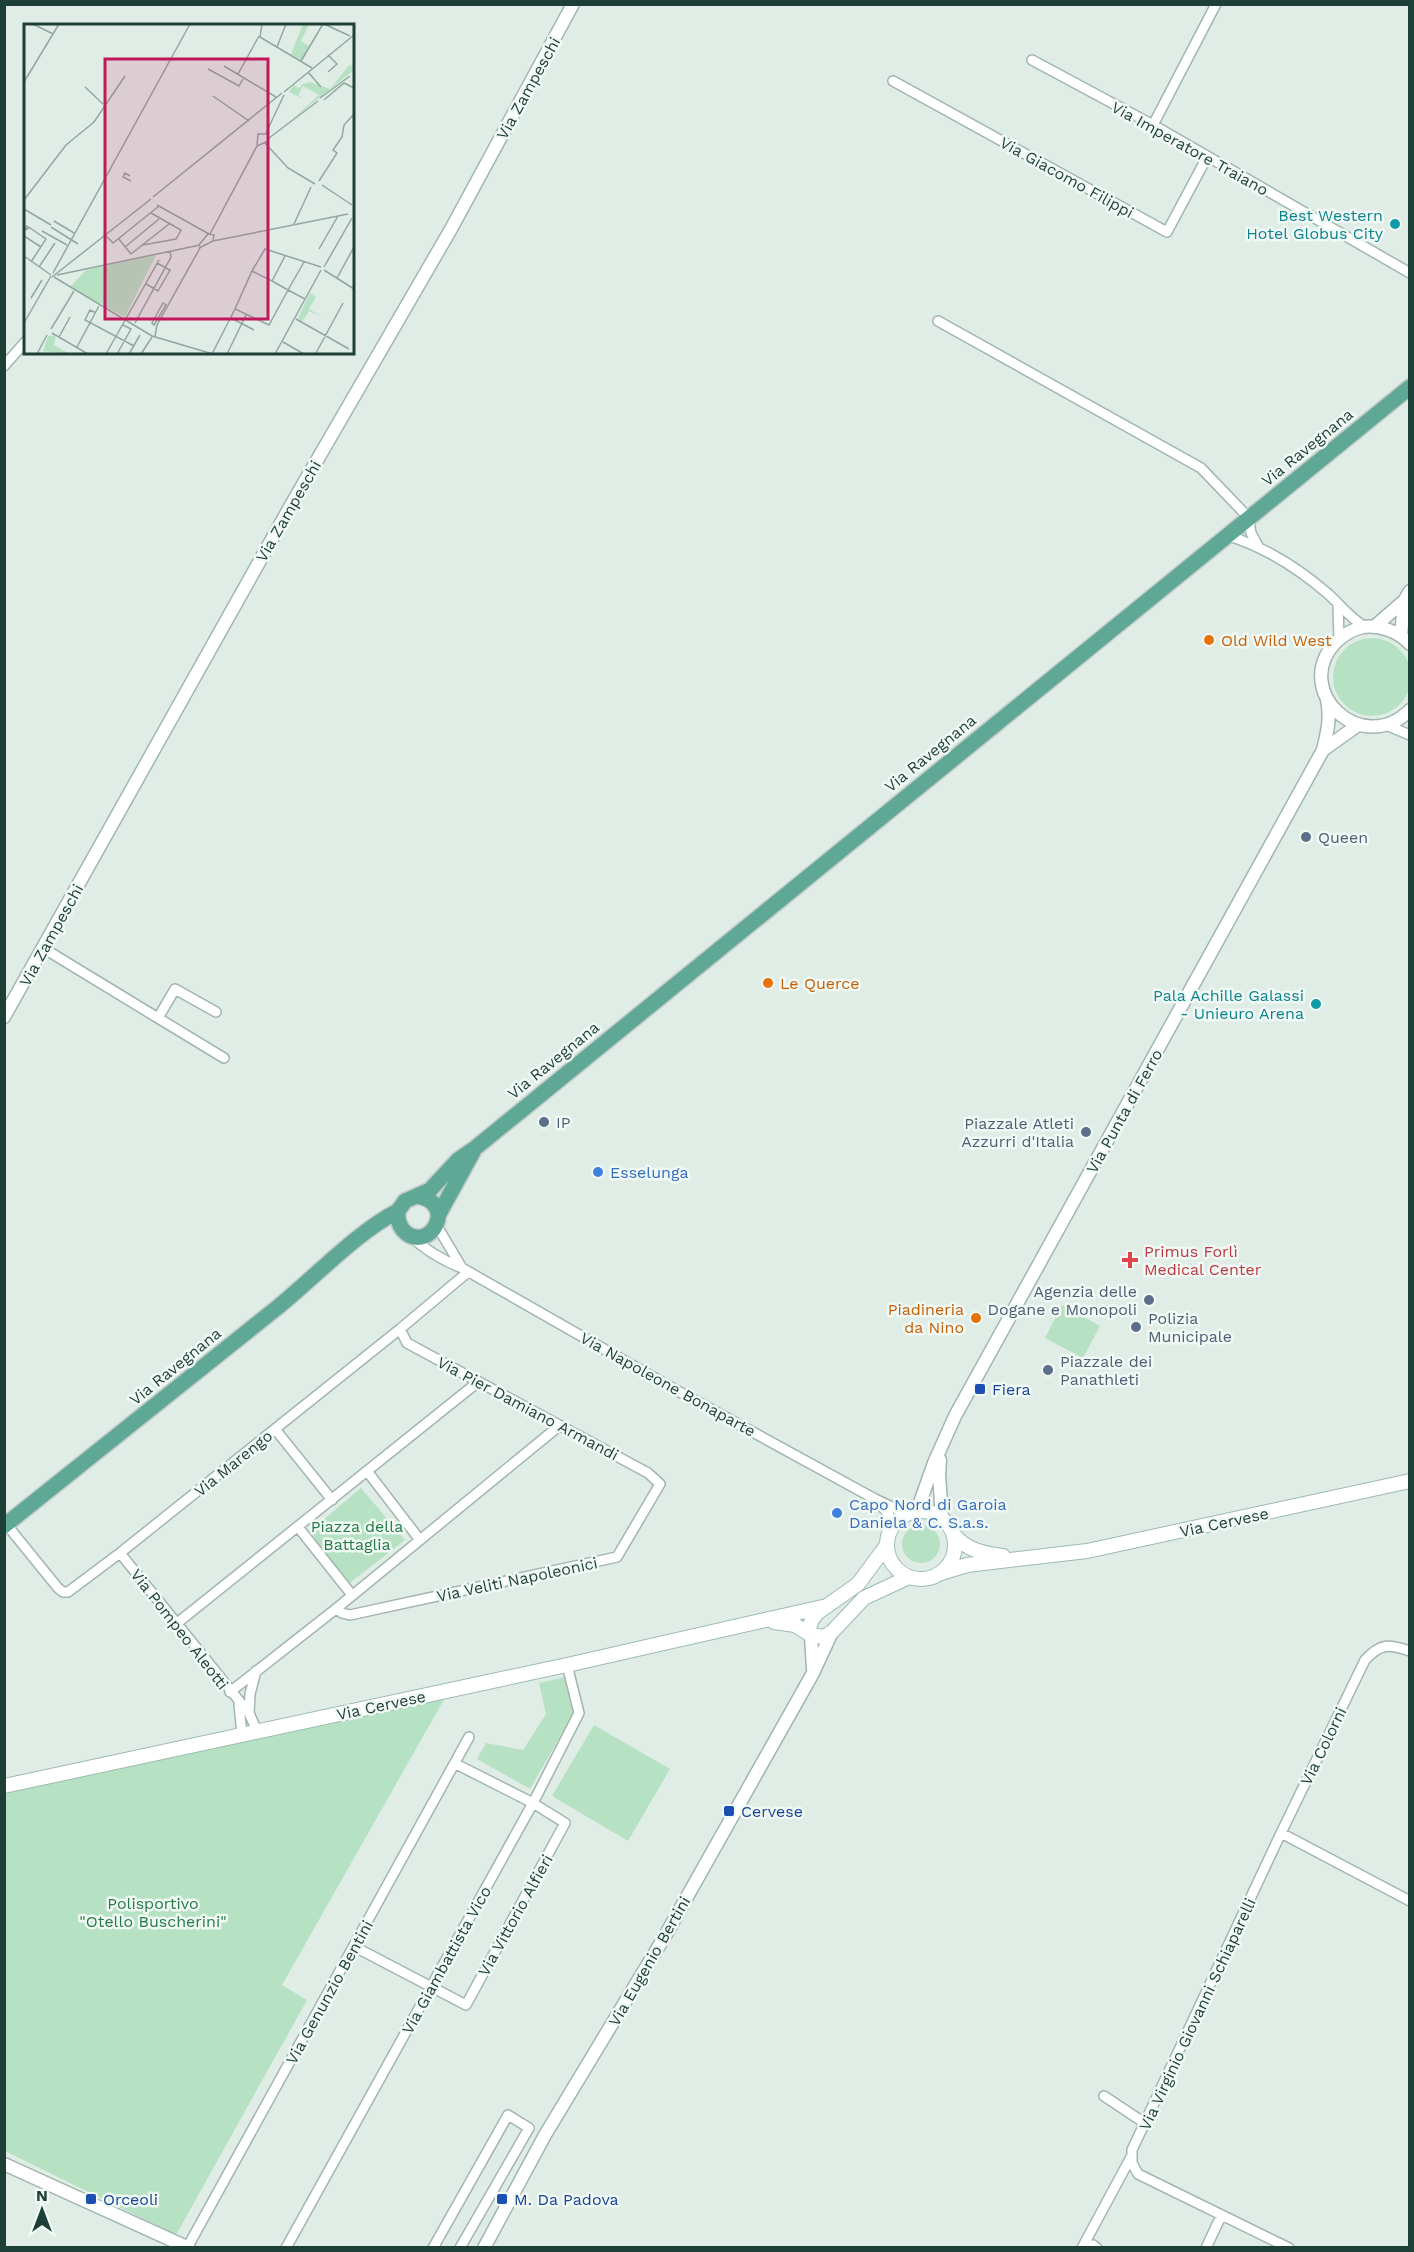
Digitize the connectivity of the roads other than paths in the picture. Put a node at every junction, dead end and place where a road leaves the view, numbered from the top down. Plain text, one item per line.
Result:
1 (573, 4) edge
2 (1216, 4) edge
3 (1032, 60) dead end
4 (893, 81) dead end
5 (1153, 125) junction
6 (1207, 157) junction
7 (1410, 273) edge
8 (938, 321) dead end
9 (24, 343) edge
10 (4, 366) edge
11 (1410, 387) edge
12 (1248, 518) junction
13 (1226, 535) junction
14 (1258, 546) junction
15 (1407, 596) edge
16 (1338, 605) junction
17 (1370, 627) junction
18 (1339, 639) junction
19 (1405, 640) edge
20 (1327, 699) junction
21 (1410, 710) edge
22 (1358, 725) junction
23 (1386, 725) junction
24 (1410, 735) edge
25 (1323, 750) junction
26 (43, 948) junction
27 (216, 1012) dead end
28 (4, 1017) edge
29 (159, 1018) junction
30 (224, 1058) dead end
31 (474, 1149) junction
32 (417, 1196) junction
33 (398, 1211) junction
34 (438, 1220) junction
35 (366, 1232) junction
36 (407, 1233) junction
37 (465, 1270) junction
38 (400, 1329) junction
39 (478, 1382) junction
40 (559, 1426) junction
41 (275, 1428) junction
42 (941, 1447) junction
43 (366, 1471) junction
44 (1410, 1481) edge
45 (660, 1484) joint
46 (875, 1499) junction
47 (332, 1500) junction
48 (912, 1512) junction
49 (942, 1518) junction
50 (5, 1525) edge
51 (298, 1527) junction
52 (891, 1528) junction
53 (954, 1535) junction
54 (420, 1540) junction
55 (887, 1545) junction
56 (120, 1553) junction
57 (1038, 1558) junction
58 (941, 1573) junction
59 (909, 1577) junction
60 (352, 1595) junction
61 (827, 1606) junction
62 (337, 1608) junction
63 (757, 1622) junction
64 (176, 1624) junction
65 (832, 1632) junction
66 (811, 1635) junction
67 (1410, 1651) edge
68 (567, 1665) junction
69 (256, 1671) junction
70 (813, 1673) junction
71 (230, 1692) junction
72 (239, 1704) junction
73 (249, 1713) junction
74 (257, 1731) junction
75 (242, 1735) junction
76 (469, 1737) dead end
77 (456, 1764) junction
78 (4, 1786) edge
79 (533, 1803) junction
80 (1281, 1833) junction
81 (1410, 1901) edge
82 (355, 1947) junction
83 (431, 1987) junction
84 (1104, 2096) dead end
85 (1146, 2124) junction
86 (529, 2128) junction
87 (545, 2134) junction
88 (1132, 2155) junction
89 (4, 2164) edge
90 (1221, 2216) junction
91 (188, 2247) edge
92 (286, 2247) edge
93 (433, 2247) edge
94 (460, 2247) edge
95 (484, 2247) edge
96 (1082, 2247) edge
97 (1206, 2247) edge
98 (1289, 2247) edge

1 - 26 street, Via Zampeschi
2 - 5 street
3 - 5 street, Via Imperatore Traiano
4 - 6 street, Via Giacomo Filippi
5 - 6 street, Via Imperatore Traiano
6 - 7 street, Via Imperatore Traiano
8 - 12 street
9 - 10 street
11 - 12 main road, Via Ravegnana
12 - 13 main road, Via Ravegnana
12 - 14 street
13 - 14 street
13 - 31 main road, Via Ravegnana
14 - 16 street
15 - 17 street
15 - 19 street
16 - 17 street
16 - 18 street
17 - 18 street
17 - 19 street
18 - 20 street
20 - 22 street
20 - 25 street
21 - 23 street
22 - 23 street
22 - 25 street, Via Punta di Ferro
23 - 24 street
25 - 42 street, Via Punta di Ferro
26 - 28 street, Via Zampeschi
26 - 29 street
27 - 29 street
29 - 30 street
31 - 32 main road, Via Ravegnana
31 - 34 main road, Via Ravegnana
32 - 33 main road
32 - 34 main road
33 - 35 main road, Via Ravegnana
33 - 36 main road
34 - 36 main road
34 - 37 street, Via Napoleone Bonaparte
35 - 36 main road
35 - 50 main road, Via Ravegnana
36 - 37 street, Via Napoleone Bonaparte
37 - 38 street, Via Marengo
37 - 46 street, Via Napoleone Bonaparte
38 - 39 street, Via Pier Damiano Armandi
38 - 41 street, Via Marengo
39 - 40 street, Via Pier Damiano Armandi
39 - 43 street
40 - 45 street, Via Pier Damiano Armandi
40 - 54 street
41 - 47 street
41 - 56 street, Via Marengo
42 - 48 street, Via Punta di Ferro
42 - 49 street, Via Punta di Ferro
43 - 47 street
43 - 54 street
44 - 57 main road, Via Cervese
45 - 62 street, Via Veliti Napoleonici
46 - 48 street, Via Napoleone Bonaparte
46 - 52 street, Via Napoleone Bonaparte
47 - 51 street
48 - 49 main road
48 - 52 main road
49 - 53 main road, Via Cervese
50 - 56 street, Via Marengo
51 - 60 street
51 - 64 street
52 - 55 main road, Via Cervese
53 - 57 main road, Via Cervese
53 - 58 main road
54 - 60 street
55 - 59 main road
55 - 61 main road, Via Cervese
56 - 64 street, Via Pompeo Aleotti
57 - 58 main road, Via Cervese
58 - 59 main road, Via Cervese
59 - 65 main road, Via Cervese
60 - 62 street
61 - 63 main road, Via Cervese
61 - 66 main road, Via Cervese
62 - 69 street
63 - 66 main road, Via Cervese
63 - 68 main road, Via Cervese
64 - 71 street, Via Pompeo Aleotti
65 - 66 main road
65 - 70 street, Via Eugenio Bertini
66 - 70 street
67 - 80 street, Via Colorni
68 - 74 main road, Via Cervese
68 - 79 street, Via Giambattista Vico
69 - 71 street
69 - 73 street
70 - 87 street, Via Eugenio Bertini
71 - 72 street, Via Pompeo Aleotti
72 - 73 street, Via Pompeo Aleotti
72 - 75 street
73 - 74 street
74 - 75 main road, Via Cervese
75 - 78 main road, Via Cervese
76 - 77 street, Via Genunzio Bentini
77 - 79 street
77 - 82 street, Via Genunzio Bentini
79 - 83 street, Via Giambattista Vico
79 - 83 street, Via Vittorio Alfieri
80 - 81 street
80 - 85 street, Via Virginio Giovanni Schiaparelli
82 - 83 street
82 - 91 street, Via Genunzio Bentini
83 - 92 street, Via Giambattista Vico
84 - 85 street
85 - 88 street, Via Virginio Giovanni Schiaparelli
86 - 87 street
86 - 93 street
86 - 94 street
87 - 95 street, Via Eugenio Bertini
88 - 90 street
88 - 96 street, Via Virginio Giovanni Schiaparelli
89 - 91 street
90 - 97 street
90 - 98 street

